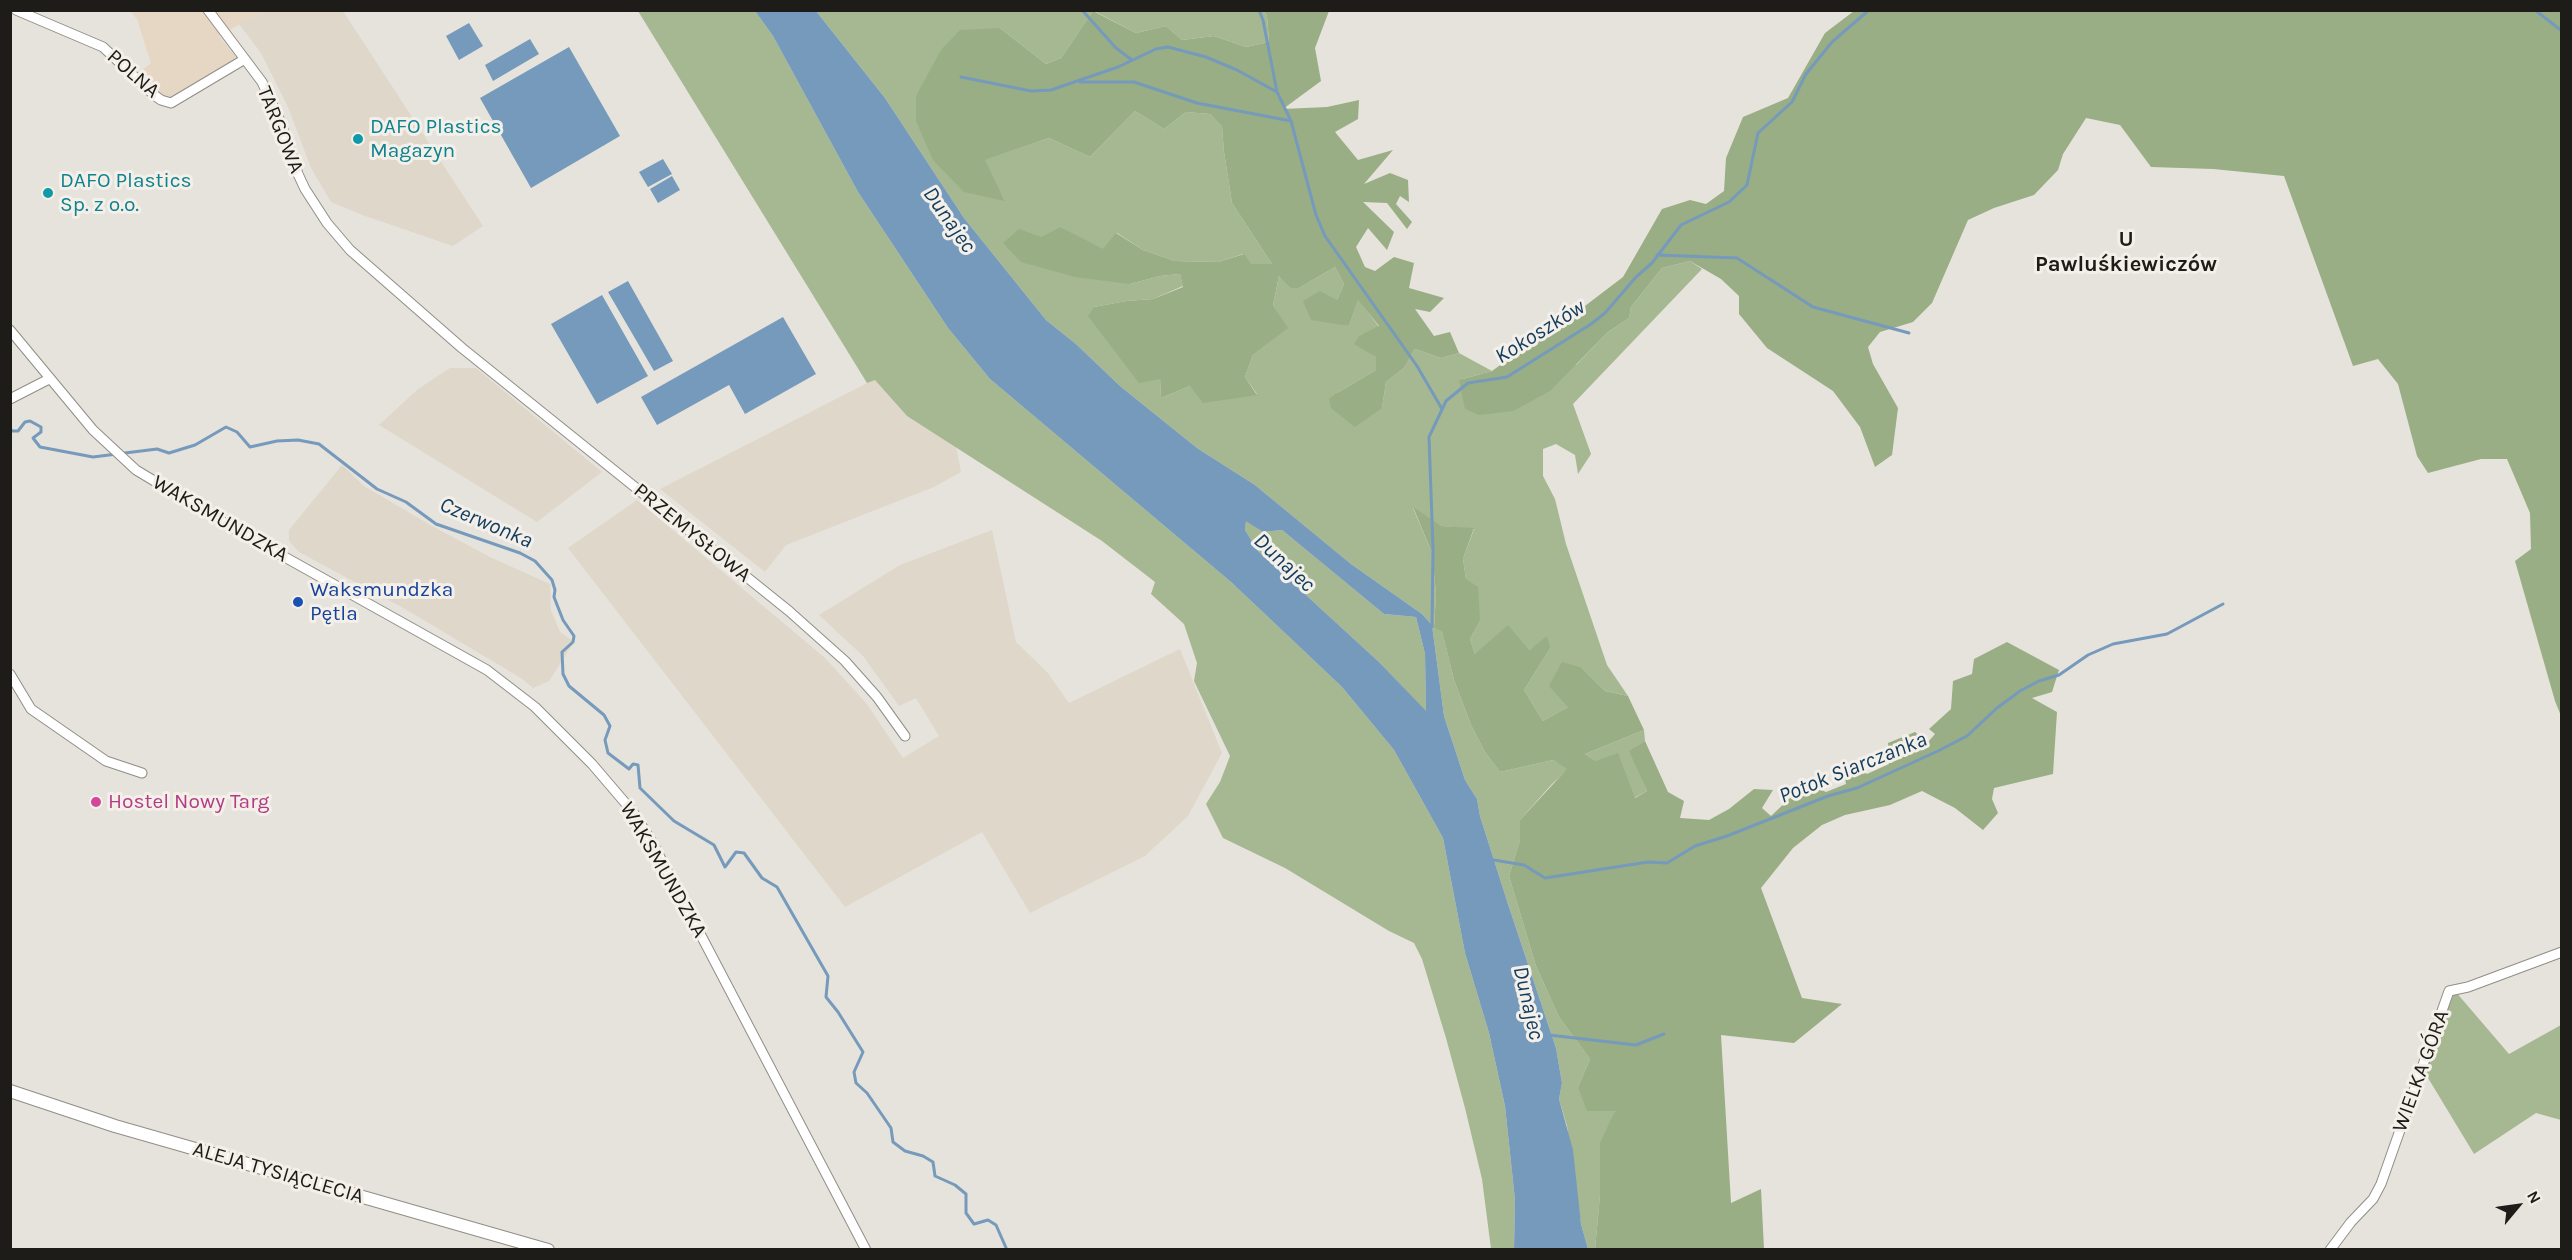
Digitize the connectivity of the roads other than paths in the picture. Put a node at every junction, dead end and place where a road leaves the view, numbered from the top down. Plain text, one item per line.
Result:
1 (16, 10) edge
2 (208, 10) edge
3 (245, 59) junction
4 (10, 330) edge
5 (462, 348) joint
6 (49, 379) junction
7 (10, 399) edge
8 (10, 674) edge
9 (905, 736) dead end
10 (142, 773) dead end
11 (2562, 952) edge
12 (10, 1091) edge
13 (548, 1250) edge
14 (866, 1250) edge
15 (2330, 1250) edge

1 - 3 street, POLNA
2 - 3 street, TARGOWA
3 - 5 street, TARGOWA
4 - 6 street, WAKSMUNDZKA
5 - 9 street, PRZEMYSŁOWA
6 - 7 street
6 - 14 street, WAKSMUNDZKA
8 - 10 street
11 - 15 street, WIELKA GÓRA
12 - 13 street, ALEJA TYSIĄCLECIA

